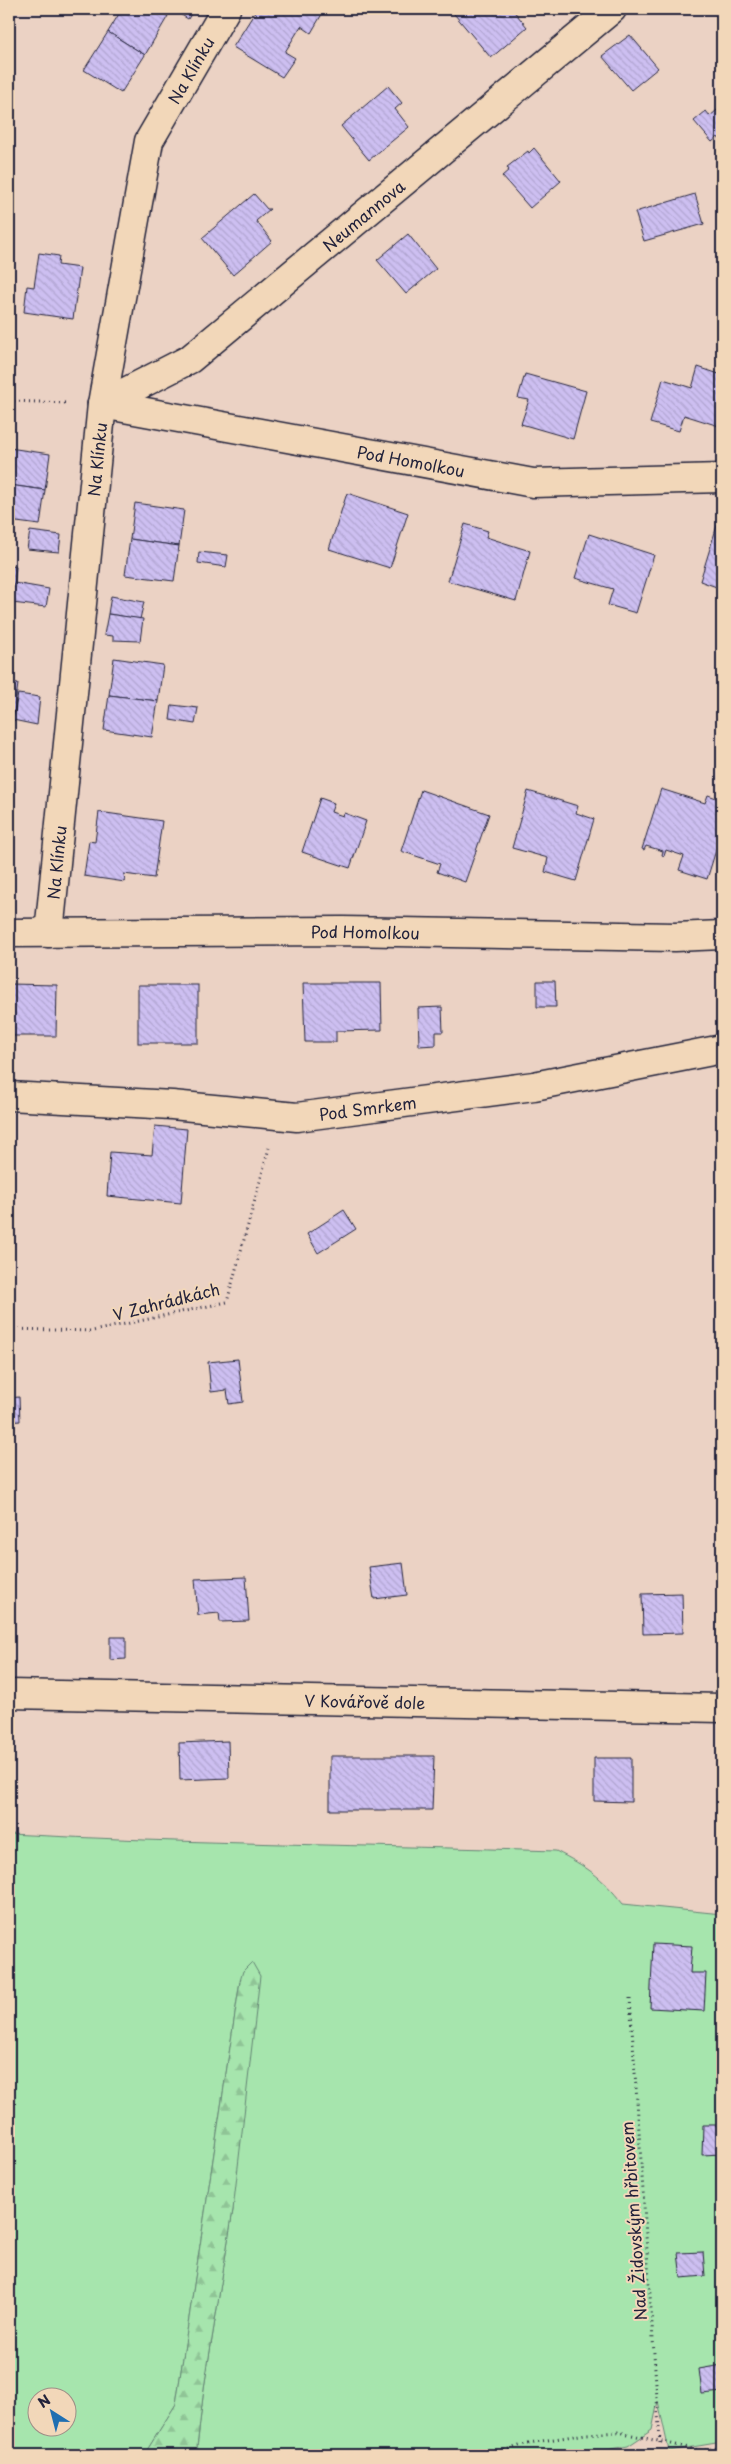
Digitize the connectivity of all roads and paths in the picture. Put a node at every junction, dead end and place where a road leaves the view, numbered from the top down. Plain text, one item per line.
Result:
1 (226, 9) edge
2 (612, 9) edge
3 (9, 401) edge
4 (102, 404) junction
5 (722, 478) edge
6 (9, 933) edge
7 (49, 933) junction
8 (722, 935) edge
9 (722, 1050) edge
10 (9, 1096) edge
11 (277, 1115) junction
12 (9, 1329) edge
13 (9, 1694) edge
14 (722, 1708) edge
15 (630, 1998) dead end
16 (660, 2443) junction
17 (722, 2448) edge
18 (490, 2455) edge

1 - 4 street, Na Klínku
2 - 4 street, Neumannova
3 - 4 path
4 - 5 street, Pod Homolkou
4 - 7 street, Na Klínku
6 - 7 street, Pod Homolkou
7 - 8 street, Pod Homolkou
9 - 11 street, Pod Smrkem
10 - 11 street, Pod Smrkem
11 - 12 path, V Zahrádkách
13 - 14 street, V Kovářově dole
15 - 16 path, Nad Židovským hřbitovem
16 - 17 path
16 - 18 path

